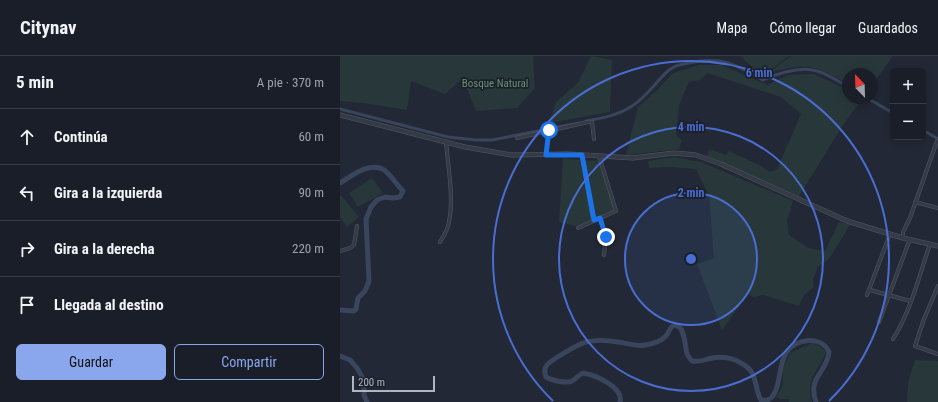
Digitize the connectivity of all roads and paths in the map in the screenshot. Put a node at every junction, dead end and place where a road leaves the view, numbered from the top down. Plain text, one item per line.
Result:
1 (340, 115) edge
2 (549, 130) junction
3 (518, 138) dead end
4 (594, 139) dead end
5 (937, 141) dead end
6 (446, 142) junction
7 (546, 155) junction
8 (582, 155) junction
9 (599, 156) junction
10 (915, 202) junction
11 (938, 208) edge
12 (600, 218) junction
13 (594, 220) junction
14 (357, 226) dead end
15 (578, 228) dead end
16 (890, 234) junction
17 (903, 238) junction
18 (910, 239) junction
19 (440, 242) dead end
20 (930, 244) junction
21 (938, 246) edge
22 (340, 251) edge
23 (604, 256) dead end
24 (938, 286) edge
25 (870, 290) junction
26 (867, 295) dead end
27 (889, 295) junction
28 (910, 301) junction
29 (879, 322) dead end
30 (893, 339) dead end
31 (938, 348) edge
32 (937, 354) edge

1 - 6 street
2 - 3 street
2 - 4 street
2 - 7 street
5 - 10 street
6 - 7 street
6 - 19 street
7 - 8 street
8 - 9 street
8 - 13 street
9 - 12 street
9 - 16 street
10 - 11 street
10 - 17 street
12 - 13 street
12 - 23 street
13 - 15 street
14 - 22 street
16 - 17 street
16 - 25 street
17 - 18 street
18 - 20 street
18 - 27 street
20 - 21 street
20 - 28 street
24 - 32 street
25 - 26 street
25 - 27 street
27 - 28 street
27 - 29 street
28 - 30 street
31 - 32 street

